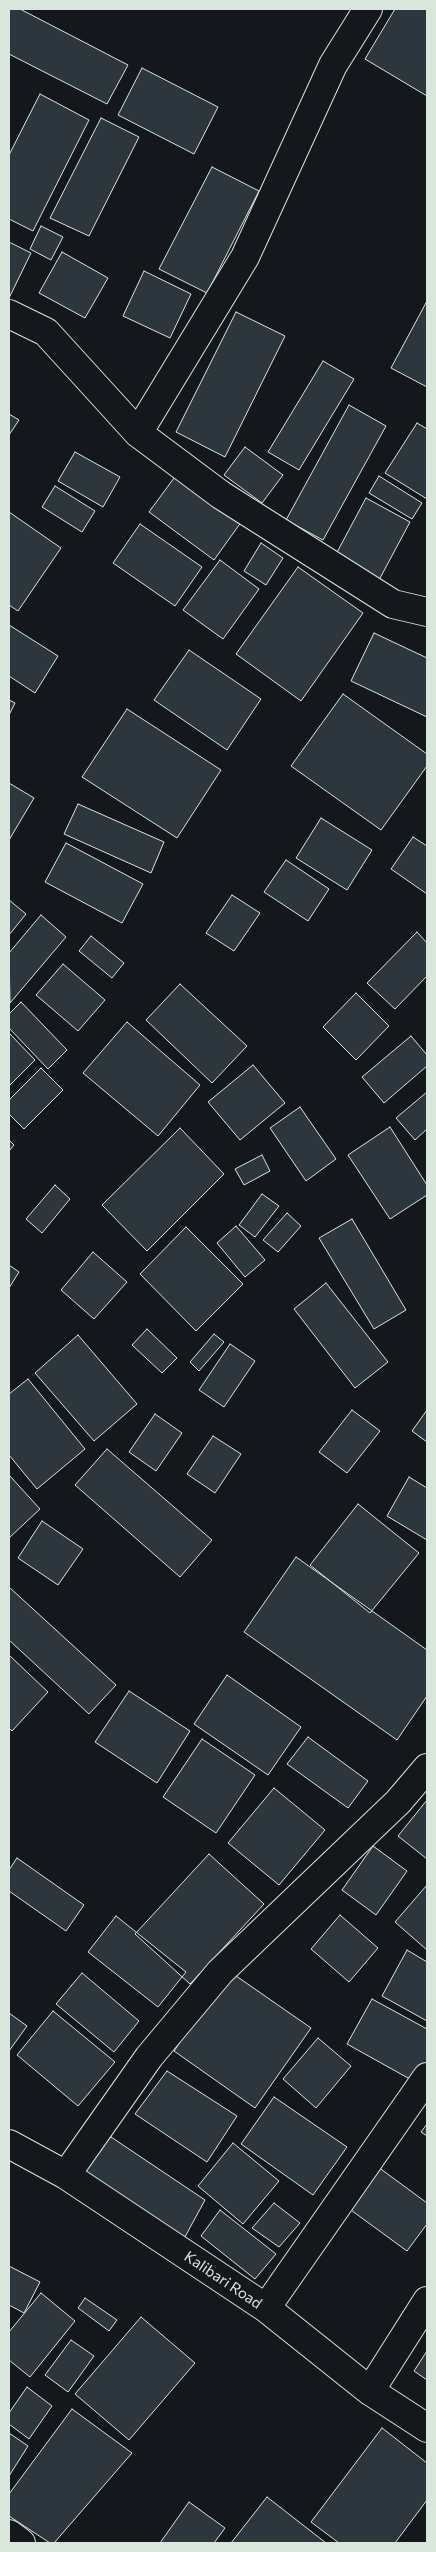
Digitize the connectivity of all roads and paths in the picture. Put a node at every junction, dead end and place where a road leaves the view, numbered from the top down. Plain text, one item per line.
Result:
1 (368, 9) edge
2 (9, 314) edge
3 (138, 433) junction
4 (427, 612) edge
5 (427, 1768) edge
6 (427, 2077) edge
7 (9, 2146) edge
8 (66, 2175) junction
9 (427, 2301) edge
10 (266, 2308) junction
11 (370, 2391) junction
12 (427, 2428) edge
13 (9, 2534) edge
14 (21, 2543) edge

1 - 3 street
2 - 3 street
3 - 4 street
5 - 8 street
6 - 10 street
7 - 8 street, Kalibari Road
8 - 10 street, Kalibari Road
9 - 11 street
10 - 11 street, Kalibari Road
11 - 12 street, Kalibari Road
13 - 14 street

